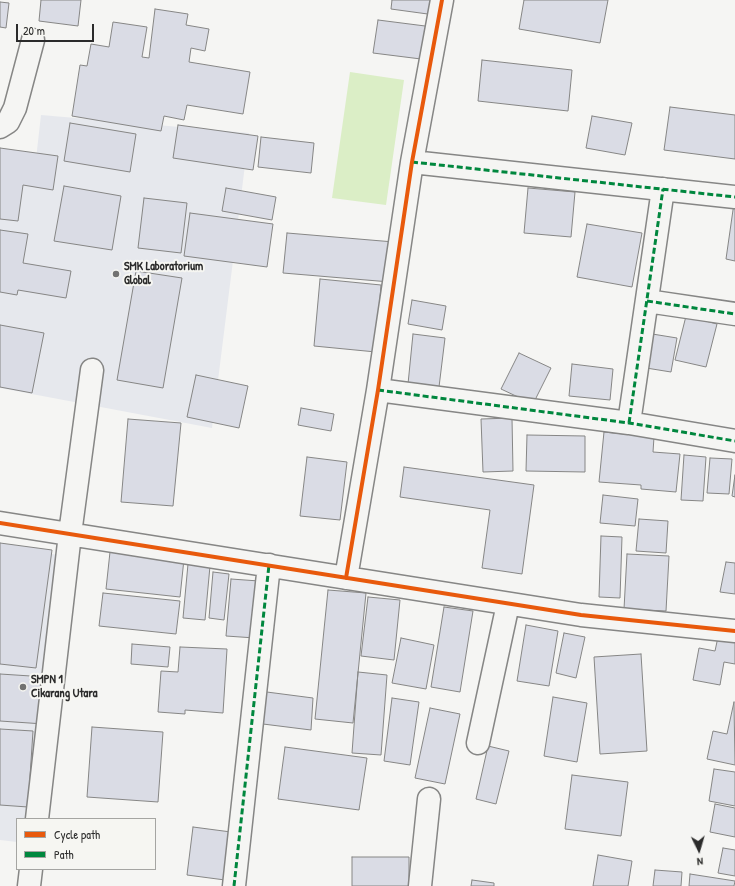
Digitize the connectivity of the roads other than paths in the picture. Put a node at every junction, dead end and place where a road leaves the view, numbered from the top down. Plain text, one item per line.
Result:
1 (442, 0) edge
2 (32, 40) dead end
3 (0, 128) edge
4 (412, 162) junction
5 (663, 189) junction
6 (735, 197) edge
7 (647, 300) junction
8 (735, 314) edge
9 (92, 370) dead end
10 (378, 390) junction
11 (629, 423) junction
12 (735, 441) edge
13 (0, 523) edge
14 (70, 534) junction
15 (269, 565) junction
16 (346, 578) junction
17 (508, 604) junction
18 (735, 631) edge
19 (478, 743) dead end
20 (429, 799) dead end
21 (37, 818) edge
22 (31, 870) edge
23 (29, 886) edge
24 (234, 886) edge
25 (420, 886) edge

1 - 4 street
2 - 3 street
4 - 5 street
4 - 10 street
5 - 6 street
5 - 7 street
7 - 8 street
7 - 11 street
9 - 14 street
10 - 11 street
10 - 16 street
11 - 12 street
13 - 14 street
14 - 15 street
14 - 21 street
15 - 16 street
15 - 24 street
16 - 17 street
17 - 18 street
17 - 19 street
20 - 25 street
22 - 23 street

